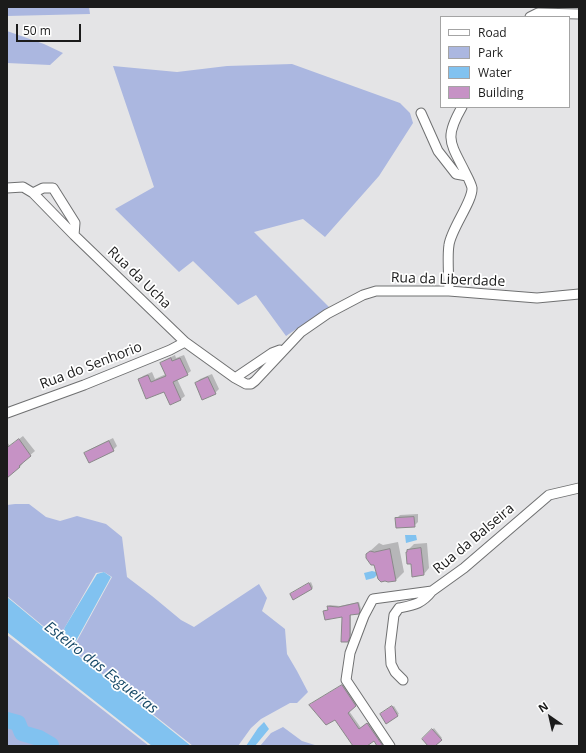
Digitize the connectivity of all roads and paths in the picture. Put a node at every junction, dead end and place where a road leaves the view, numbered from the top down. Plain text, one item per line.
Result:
1 (579, 14) edge
2 (532, 16) edge
3 (461, 108) edge
4 (421, 113) dead end
5 (467, 176) junction
6 (7, 188) edge
7 (33, 193) junction
8 (74, 235) junction
9 (449, 291) junction
10 (579, 294) edge
11 (185, 342) junction
12 (285, 348) junction
13 (235, 378) junction
14 (7, 413) edge
15 (579, 488) edge
16 (432, 591) junction
17 (403, 680) dead end
18 (390, 746) edge

1 - 2 street
3 - 5 street
4 - 5 street
5 - 9 street
6 - 7 street, Rua da Ucha
7 - 8 street, Rua da Ucha
7 - 8 street
8 - 11 street, Rua da Ucha
9 - 10 street, Rua da Liberdade
9 - 12 street, Rua da Liberdade
11 - 13 street, Rua da Liberdade
11 - 14 street, Rua do Senhorio
12 - 13 street, Rua da Liberdade
12 - 13 street, Rua da Liberdade
15 - 16 street, Rua da Balseira
16 - 17 street
16 - 18 street, Rua da Balseira

